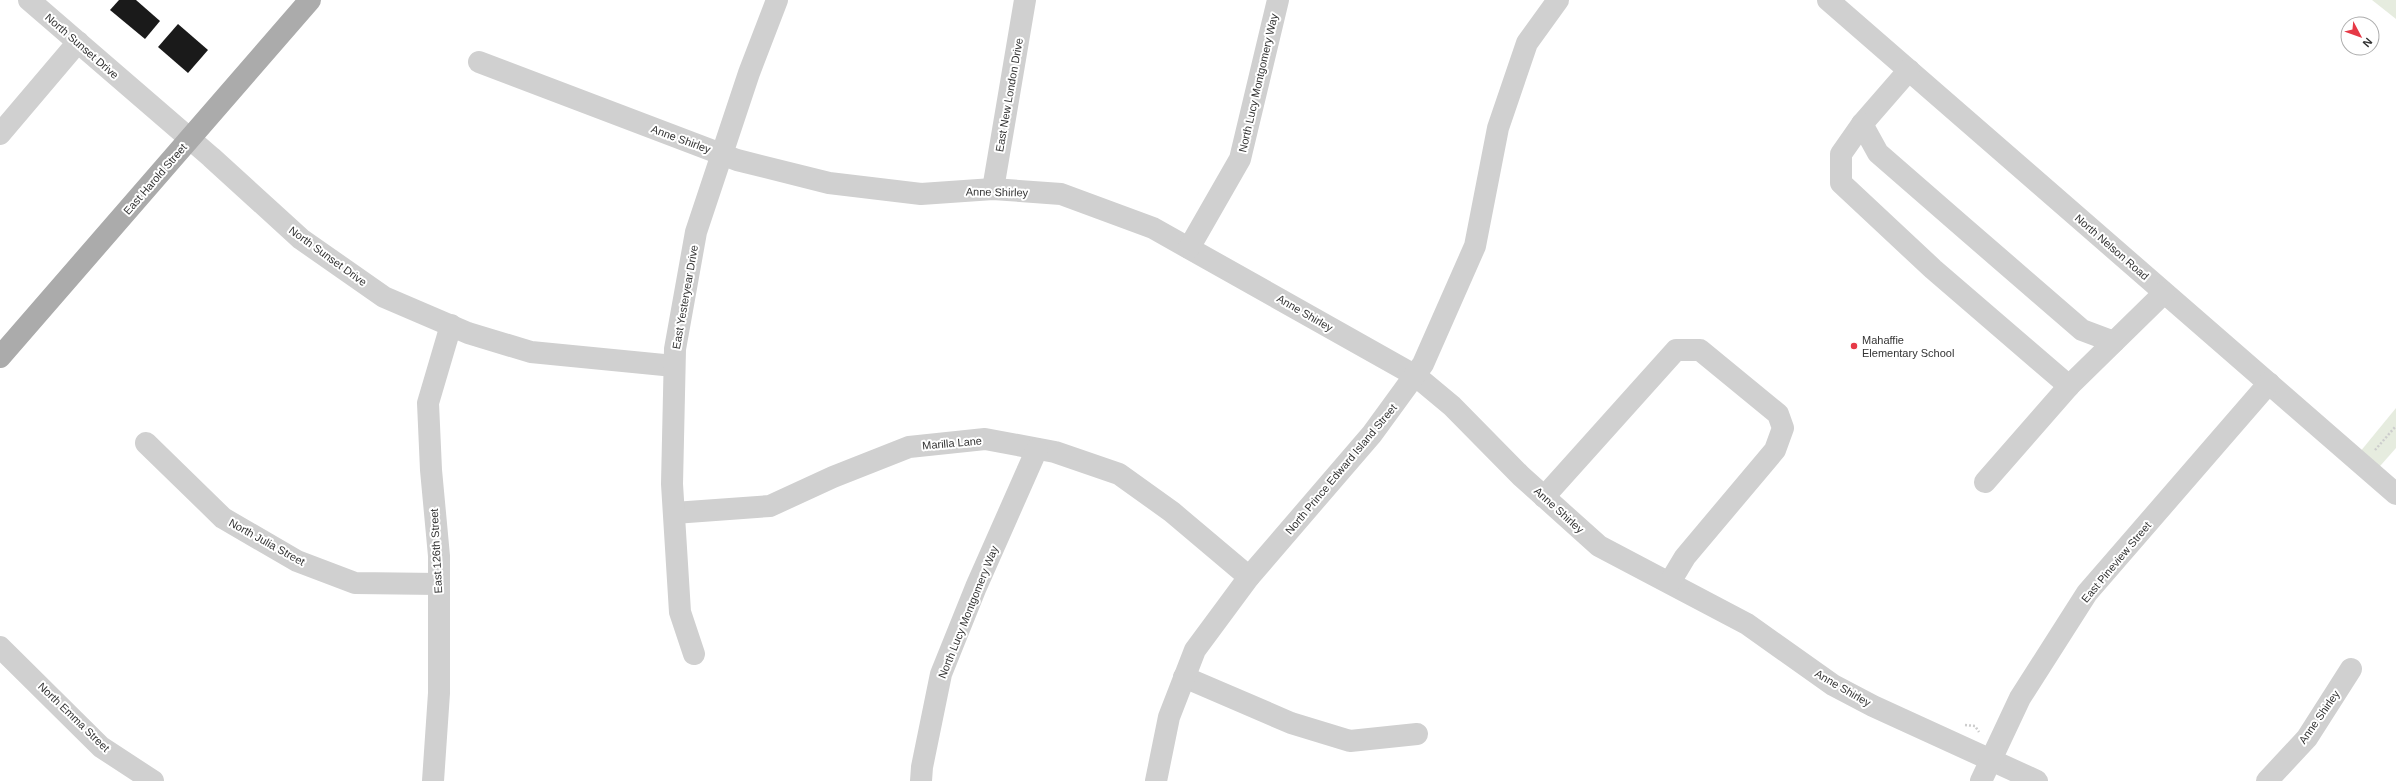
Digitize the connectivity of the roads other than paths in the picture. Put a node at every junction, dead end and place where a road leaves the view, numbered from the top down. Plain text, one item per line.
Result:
1 (29, 0) edge
2 (310, 0) edge
3 (777, 0) edge
4 (1025, 0) edge
5 (1278, 0) edge
6 (1558, 0) edge
7 (1828, 0) edge
8 (78, 42) junction
9 (479, 62) dead end
10 (1909, 70) junction
11 (1862, 124) junction
12 (0, 134) edge
13 (190, 139) junction
14 (722, 154) junction
15 (993, 189) junction
16 (1190, 248) junction
17 (2164, 293) junction
18 (451, 325) junction
19 (2114, 342) junction
20 (0, 357) edge
21 (674, 366) junction
22 (1416, 376) junction
23 (2269, 383) junction
24 (2069, 386) junction
25 (146, 443) dead end
26 (1038, 449) junction
27 (1985, 482) dead end
28 (2396, 494) edge
29 (1544, 497) junction
30 (674, 513) junction
31 (1249, 577) junction
32 (1670, 582) junction
33 (439, 584) junction
34 (0, 647) edge
35 (694, 654) dead end
36 (2351, 669) dead end
37 (1184, 677) junction
38 (1417, 734) dead end
39 (1991, 758) junction
40 (153, 781) edge
41 (433, 781) edge
42 (921, 781) edge
43 (1156, 781) edge
44 (1981, 781) edge
45 (2037, 781) edge
46 (2267, 781) edge

1 - 8 street, North Sunset Drive
2 - 13 main road, East Harold Street
3 - 14 street, East Yesteryear Drive
4 - 15 street, East New London Drive
5 - 16 street, North Lucy Montgomery Way
6 - 22 street, North Prince Edward Island Street
7 - 10 street, North Nelson Road
8 - 12 street
8 - 13 street, North Sunset Drive
9 - 14 street, Anne Shirley
10 - 11 street
10 - 17 street, North Nelson Road
11 - 19 street
11 - 24 street
13 - 18 street, North Sunset Drive
13 - 20 main road, East Harold Street
14 - 15 street, Anne Shirley
14 - 21 street, East Yesteryear Drive
15 - 16 street, Anne Shirley
16 - 22 street, Anne Shirley
17 - 19 street
17 - 23 street, North Nelson Road
18 - 21 street, North Sunset Drive
18 - 33 street, East 126th Street
19 - 24 street
21 - 30 street, East Yesteryear Drive
22 - 29 street, Anne Shirley
22 - 31 street, North Prince Edward Island Street
23 - 28 street, North Nelson Road
23 - 39 street, East Pineview Street
24 - 27 street
25 - 33 street, North Julia Street
26 - 30 street, Marilla Lane
26 - 31 street, Marilla Lane
26 - 42 street, North Lucy Montgomery Way
29 - 32 street, Anne Shirley
29 - 32 street
30 - 35 street, East Yesteryear Drive
31 - 37 street, North Prince Edward Island Street
32 - 39 street, Anne Shirley
33 - 41 street, East 126th Street
34 - 40 street, North Emma Street
36 - 46 street, Anne Shirley
37 - 38 street
37 - 43 street, North Prince Edward Island Street
39 - 44 street, East Pineview Street
39 - 45 street, Anne Shirley

